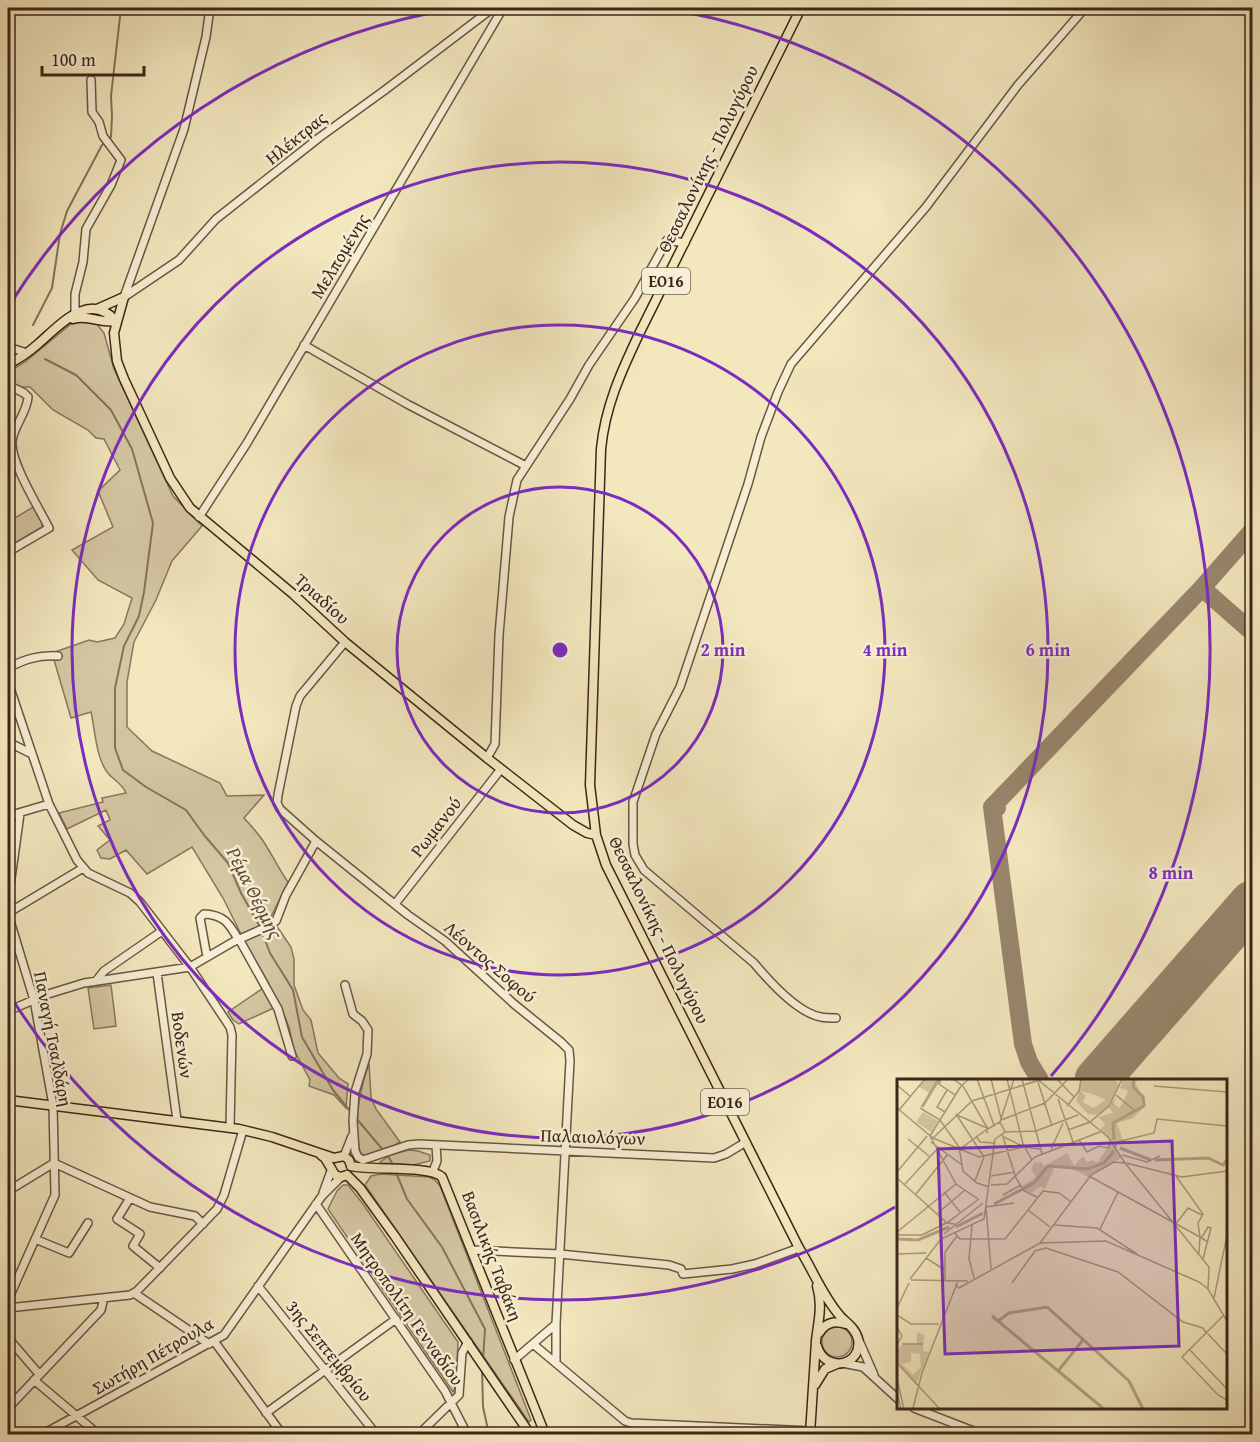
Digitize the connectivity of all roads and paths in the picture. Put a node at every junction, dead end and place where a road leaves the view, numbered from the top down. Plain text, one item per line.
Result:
1 (210, 8) edge
2 (493, 8) edge
3 (503, 8) edge
4 (801, 8) edge
5 (1085, 8) edge
6 (91, 80) dead end
7 (685, 243) junction
8 (123, 297) junction
9 (75, 314) junction
10 (95, 314) junction
11 (116, 321) junction
12 (61, 324) junction
13 (114, 336) junction
14 (304, 345) junction
15 (8, 346) edge
16 (27, 353) junction
17 (8, 364) edge
18 (8, 385) edge
19 (526, 466) junction
20 (199, 517) junction
21 (8, 552) edge
22 (345, 642) junction
23 (58, 656) dead end
24 (8, 668) edge
25 (8, 682) edge
26 (26, 736) junction
27 (8, 742) edge
28 (32, 754) junction
29 (487, 758) junction
30 (501, 769) junction
31 (49, 804) junction
32 (20, 814) junction
33 (8, 816) edge
34 (596, 835) junction
35 (316, 841) junction
36 (83, 868) junction
37 (8, 900) edge
38 (395, 904) junction
39 (8, 913) edge
40 (8, 920) edge
41 (162, 932) junction
42 (238, 939) junction
43 (207, 957) junction
44 (190, 968) junction
45 (157, 973) junction
46 (96, 981) junction
47 (345, 985) dead end
48 (34, 1000) junction
49 (8, 1011) edge
50 (836, 1018) dead end
51 (292, 1056) dead end
52 (8, 1100) edge
53 (53, 1105) junction
54 (177, 1120) junction
55 (230, 1127) junction
56 (243, 1130) junction
57 (353, 1130) junction
58 (746, 1143) junction
59 (436, 1145) junction
60 (316, 1152) junction
61 (565, 1152) junction
62 (344, 1156) junction
63 (334, 1158) junction
64 (54, 1163) junction
65 (351, 1166) junction
66 (331, 1169) junction
67 (433, 1171) junction
68 (344, 1176) junction
69 (8, 1191) edge
70 (322, 1196) junction
71 (130, 1198) junction
72 (316, 1204) junction
73 (88, 1222) dead end
74 (203, 1224) junction
75 (35, 1239) junction
76 (799, 1248) junction
77 (472, 1250) junction
78 (560, 1254) junction
79 (160, 1268) junction
80 (814, 1272) junction
81 (258, 1286) junction
82 (134, 1293) junction
83 (104, 1298) junction
84 (8, 1300) edge
85 (8, 1308) edge
86 (396, 1319) junction
87 (556, 1324) junction
88 (849, 1326) junction
89 (857, 1335) junction
90 (817, 1336) junction
91 (8, 1338) edge
92 (468, 1342) junction
93 (211, 1343) junction
94 (533, 1344) junction
95 (817, 1346) junction
96 (514, 1360) junction
97 (556, 1362) junction
98 (840, 1364) junction
99 (325, 1370) junction
100 (874, 1375) junction
101 (36, 1377) junction
102 (813, 1388) junction
103 (897, 1398) edge
104 (453, 1403) junction
105 (8, 1408) edge
106 (919, 1409) edge
107 (266, 1413) junction
108 (76, 1416) junction
109 (742, 1430) edge
110 (808, 1432) edge
111 (43, 1434) edge
112 (98, 1434) edge
113 (282, 1434) edge
114 (376, 1434) edge
115 (419, 1434) edge
116 (467, 1434) edge
117 (530, 1434) edge
118 (544, 1434) edge
119 (981, 1434) edge

1 - 8 street
2 - 8 street, Ηλέκτρας
3 - 14 street, Μελπομένης
4 - 7 main road, Θεσσαλονίκης - Πολυγύρου / ΕΟ16
5 - 50 street
6 - 9 street
7 - 19 street
7 - 34 main road, Θεσσαλονίκης - Πολυγύρου / ΕΟ16
8 - 10 main road
8 - 11 main road, Τριαδίου
9 - 10 main road
9 - 12 main road
10 - 11 main road
10 - 12 main road
10 - 13 main road
11 - 13 main road, Τριαδίου
12 - 16 main road
13 - 20 main road, Τριαδίου
14 - 19 street
14 - 20 street, Μελπομένης
15 - 16 street
16 - 17 main road
18 - 21 street
19 - 29 street
20 - 22 main road, Τριαδίου
22 - 29 main road, Τριαδίου
22 - 35 street, Λέοντος Σοφού
23 - 24 street
25 - 26 street
26 - 27 street
26 - 28 street
27 - 28 street
28 - 31 street
29 - 30 main road, Τριαδίου
30 - 34 main road, Τριαδίου
30 - 38 street, Ρωμανού
31 - 32 street
31 - 36 street
32 - 33 street
32 - 37 street
34 - 58 main road, Θεσσαλονίκης - Πολυγύρου / ΕΟ16
35 - 38 street, Λέοντος Σοφού
35 - 42 street
36 - 39 street
36 - 41 street
38 - 61 street, Λέοντος Σοφού
40 - 48 street, Παναγή Τσαλδάρη
41 - 44 street
41 - 46 street
42 - 43 street
42 - 43 street
42 - 51 street
43 - 44 street
44 - 45 street
44 - 55 street
45 - 46 street
45 - 54 street, Βοδενών
46 - 48 street
47 - 57 street
48 - 49 street
48 - 53 street, Παναγή Τσαλδάρη
52 - 53 main road
53 - 54 main road
53 - 64 street, Παναγή Τσαλδάρη
54 - 55 main road
55 - 56 main road
56 - 60 main road
56 - 74 street
57 - 59 street, Παλαιολόγων
57 - 62 street
58 - 61 street, Παλαιολόγων
58 - 76 main road, Θεσσαλονίκης - Πολυγύρου / ΕΟ16
59 - 61 street, Παλαιολόγων
59 - 67 street
60 - 63 main road
60 - 66 main road
61 - 78 street, Λέοντος Σοφού
62 - 63 main road
62 - 65 main road
63 - 66 main road
64 - 69 street
64 - 71 street
64 - 75 street, Παναγή Τσαλδάρη
65 - 67 main road
65 - 68 main road
66 - 68 main road
66 - 70 street, Σωτήρη Πέτρουλα
67 - 77 main road, Βασιλικής Ταβάκη
68 - 70 street, Σωτήρη Πέτρουλα
68 - 92 main road
70 - 72 street, Σωτήρη Πέτρουλα
71 - 74 street
71 - 79 street
72 - 81 street, Σωτήρη Πέτρουλα
72 - 86 street, Μητροπολίτη Γενναδίου
73 - 75 street
74 - 79 street
75 - 84 street, Παναγή Τσαλδάρη
76 - 78 street
76 - 80 main road, Θεσσαλονίκης - Πολυγύρου / ΕΟ16
77 - 78 street
77 - 96 main road, Βασιλικής Ταβάκη
78 - 87 street, Λέοντος Σοφού
79 - 82 street
80 - 88 main road, Θεσσαλονίκης - Πολυγύρου / ΕΟ16
80 - 90 main road, Θεσσαλονίκης - Πολυγύρου / ΕΟ16
81 - 93 street, Σωτήρη Πέτρουλα
81 - 99 street, 3ης Σεπτεμβρίου
82 - 83 street
82 - 93 street
83 - 85 street
83 - 101 street
86 - 99 street
86 - 104 street, Μητροπολίτη Γενναδίου
87 - 94 street
87 - 97 street, Λέοντος Σοφού
88 - 89 main road, ΕΟ16
88 - 90 main road
89 - 98 main road
89 - 100 street
90 - 95 main road, ΕΟ16
91 - 101 street
92 - 104 street
92 - 117 main road
93 - 107 street
93 - 108 street, Σωτήρη Πέτρουλα
94 - 96 street
94 - 97 street
95 - 98 main road
95 - 102 main road, ΕΟ16
96 - 118 main road, Βασιλικής Ταβάκη
97 - 109 street
98 - 100 street
98 - 102 main road
99 - 107 street
99 - 114 street, 3ης Σεπτεμβρίου
100 - 103 street
101 - 105 street
101 - 108 street
102 - 110 main road, ΕΟ16
104 - 115 street
104 - 116 street, Μητροπολίτη Γενναδίου
106 - 119 street
107 - 113 street
108 - 111 street, Σωτήρη Πέτρουλα
108 - 112 street
109 - 110 street

